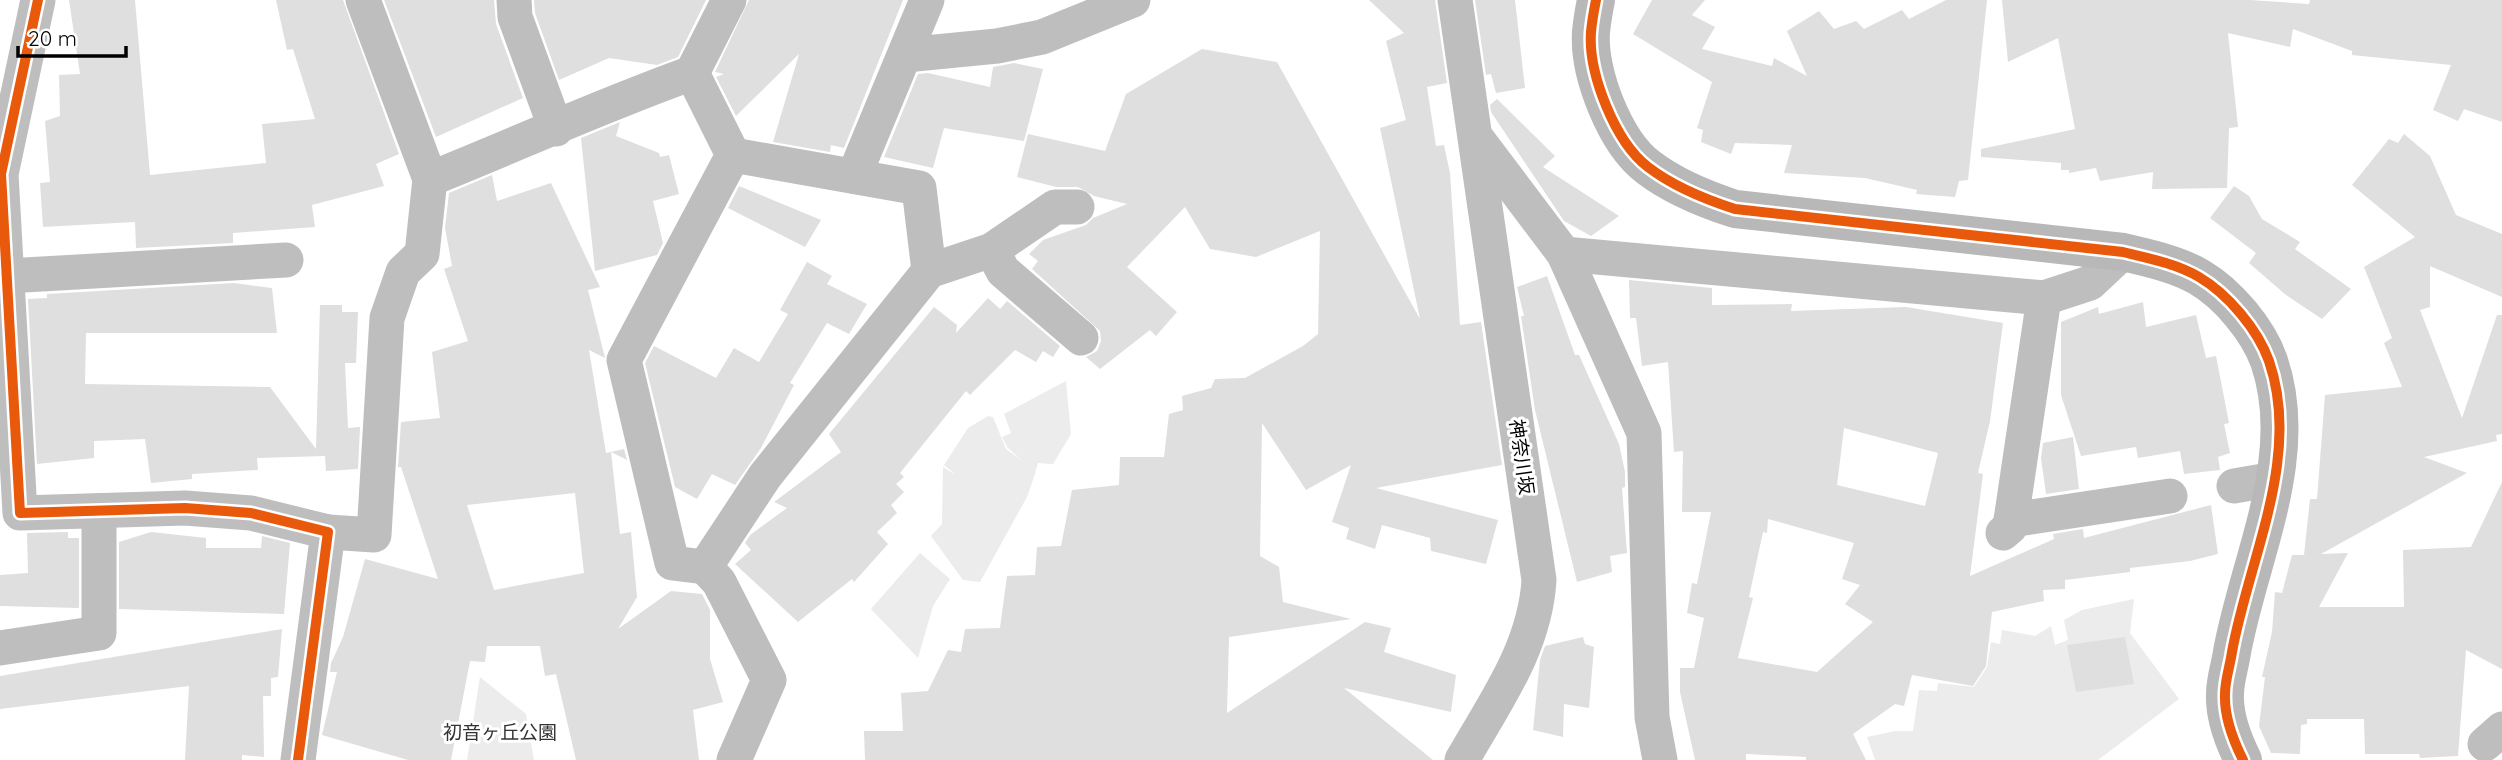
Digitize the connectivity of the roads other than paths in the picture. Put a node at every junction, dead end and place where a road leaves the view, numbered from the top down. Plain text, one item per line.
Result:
1 (38, 0) edge
2 (363, 0) edge
3 (514, 0) edge
4 (729, 0) edge
5 (927, 0) edge
6 (1133, 0) edge
7 (1455, 0) edge
8 (1596, 0) edge
9 (1095, 8) edge
10 (905, 55) junction
11 (692, 73) junction
12 (556, 129) junction
13 (1476, 138) junction
14 (733, 155) junction
15 (854, 176) junction
16 (430, 179) junction
17 (1, 185) edge
18 (1077, 207) dead end
19 (992, 250) junction
20 (2123, 252) junction
21 (1564, 254) junction
22 (286, 260) dead end
23 (929, 271) junction
24 (7, 276) junction
25 (2044, 298) junction
26 (1081, 338) dead end
27 (6, 345) edge
28 (2274, 479) junction
29 (2234, 486) dead end
30 (2170, 496) dead end
31 (99, 511) junction
32 (10, 514) edge
33 (328, 532) junction
34 (705, 566) junction
35 (0, 648) edge
36 (299, 760) edge
37 (734, 760) edge
38 (1462, 760) edge
39 (1660, 760) edge
40 (2242, 760) edge

1 - 17 street
2 - 16 street
3 - 12 street
4 - 11 street
5 - 10 street
6 - 9 street
7 - 13 street, 神奈川坂
8 - 20 street
9 - 10 street
10 - 15 street
11 - 12 street
11 - 14 street
12 - 16 street
13 - 21 street
13 - 38 street, 神奈川坂
14 - 15 street
14 - 34 street
15 - 23 street
16 - 33 street
17 - 24 street
18 - 19 street
19 - 23 street
19 - 26 street
20 - 25 street
20 - 28 street
21 - 25 street
21 - 39 street
22 - 24 street
23 - 34 street
24 - 27 street
25 - 30 street
27 - 32 street
28 - 29 street
28 - 40 street
31 - 32 street
31 - 33 street
31 - 35 street
33 - 36 street
34 - 37 street

